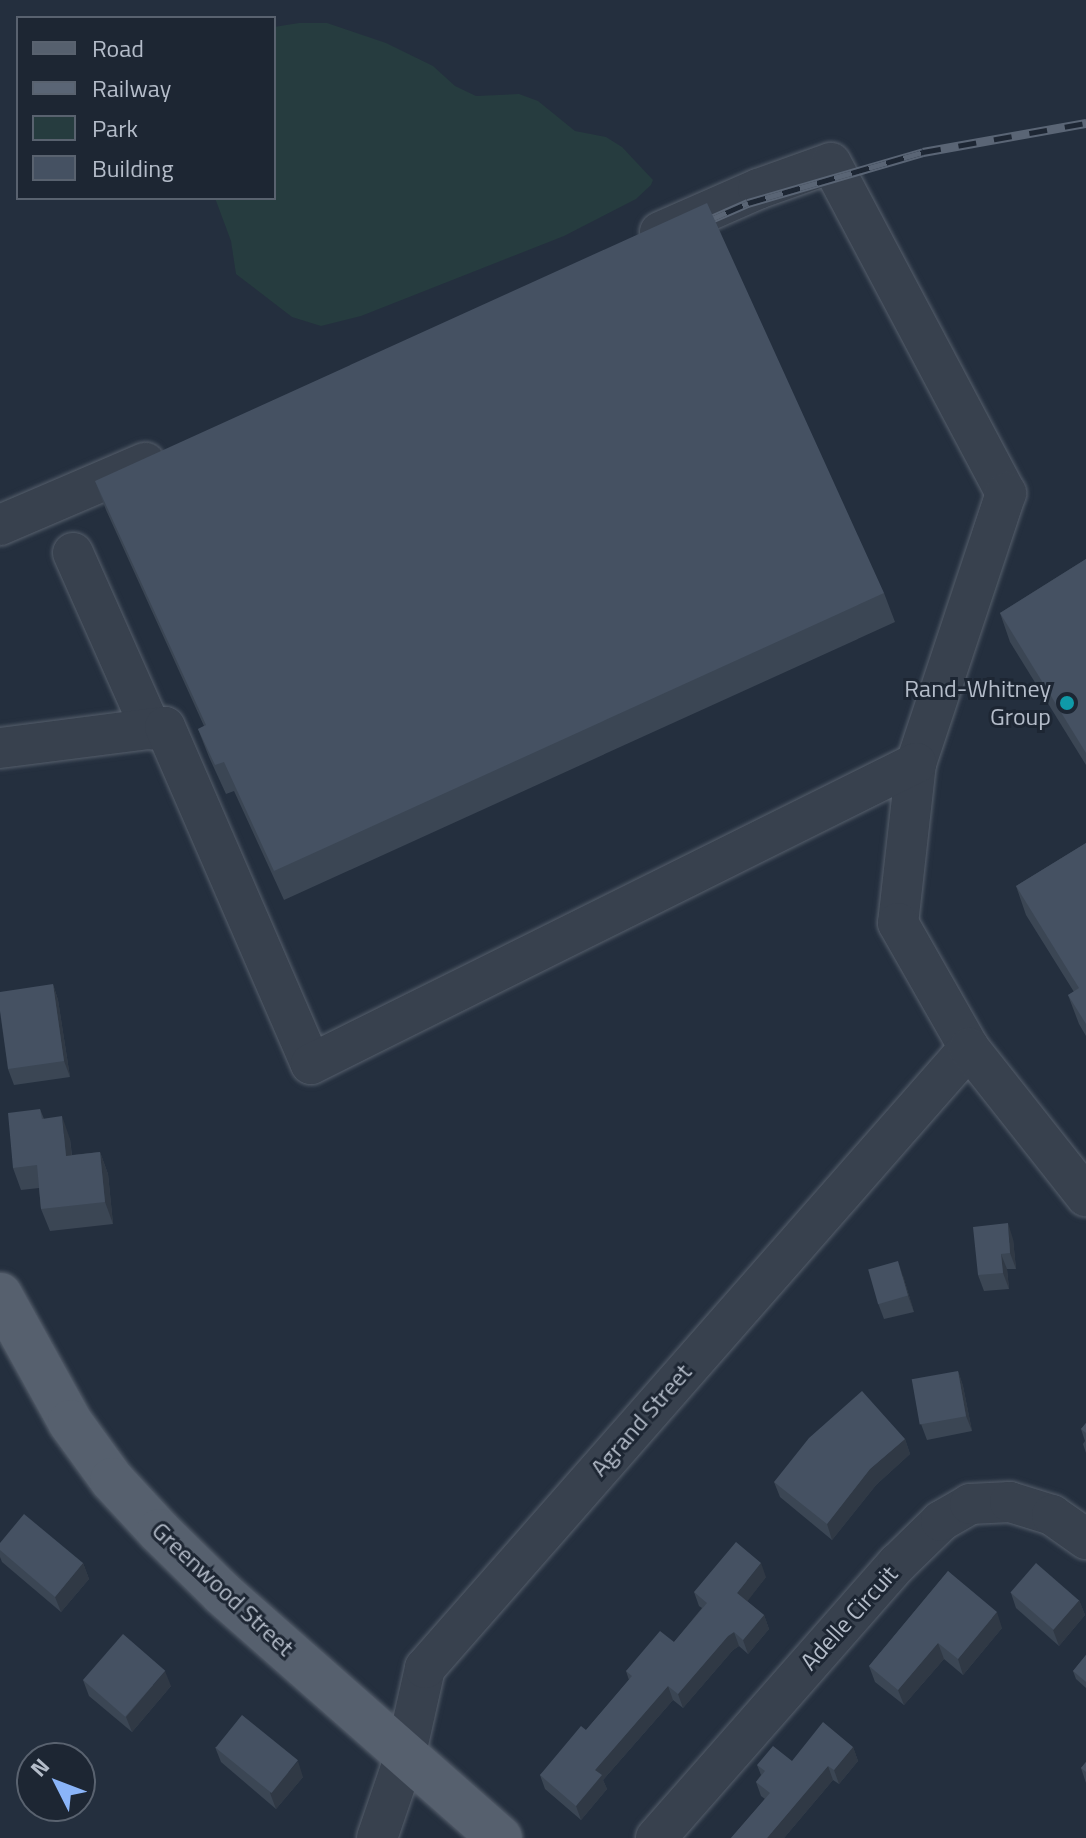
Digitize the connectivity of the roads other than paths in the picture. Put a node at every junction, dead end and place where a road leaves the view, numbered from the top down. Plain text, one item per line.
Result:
1 (628, 246) edge
2 (183, 446) edge
3 (0, 525) edge
4 (73, 553) dead end
5 (151, 729) junction
6 (0, 748) edge
7 (916, 763) junction
8 (969, 1048) junction
9 (1086, 1196) edge
10 (0, 1295) edge
11 (1086, 1539) edge
12 (406, 1753) junction
13 (377, 1838) edge
14 (500, 1838) edge
15 (656, 1838) edge

1 - 7 street
2 - 3 street
4 - 5 street
5 - 6 street
5 - 7 street
7 - 8 street
8 - 9 street
8 - 12 street, Agrand Street
10 - 12 main road, Greenwood Street
11 - 15 street, Adelle Circuit
12 - 13 street, Agrand Street
12 - 14 main road, Greenwood Street

